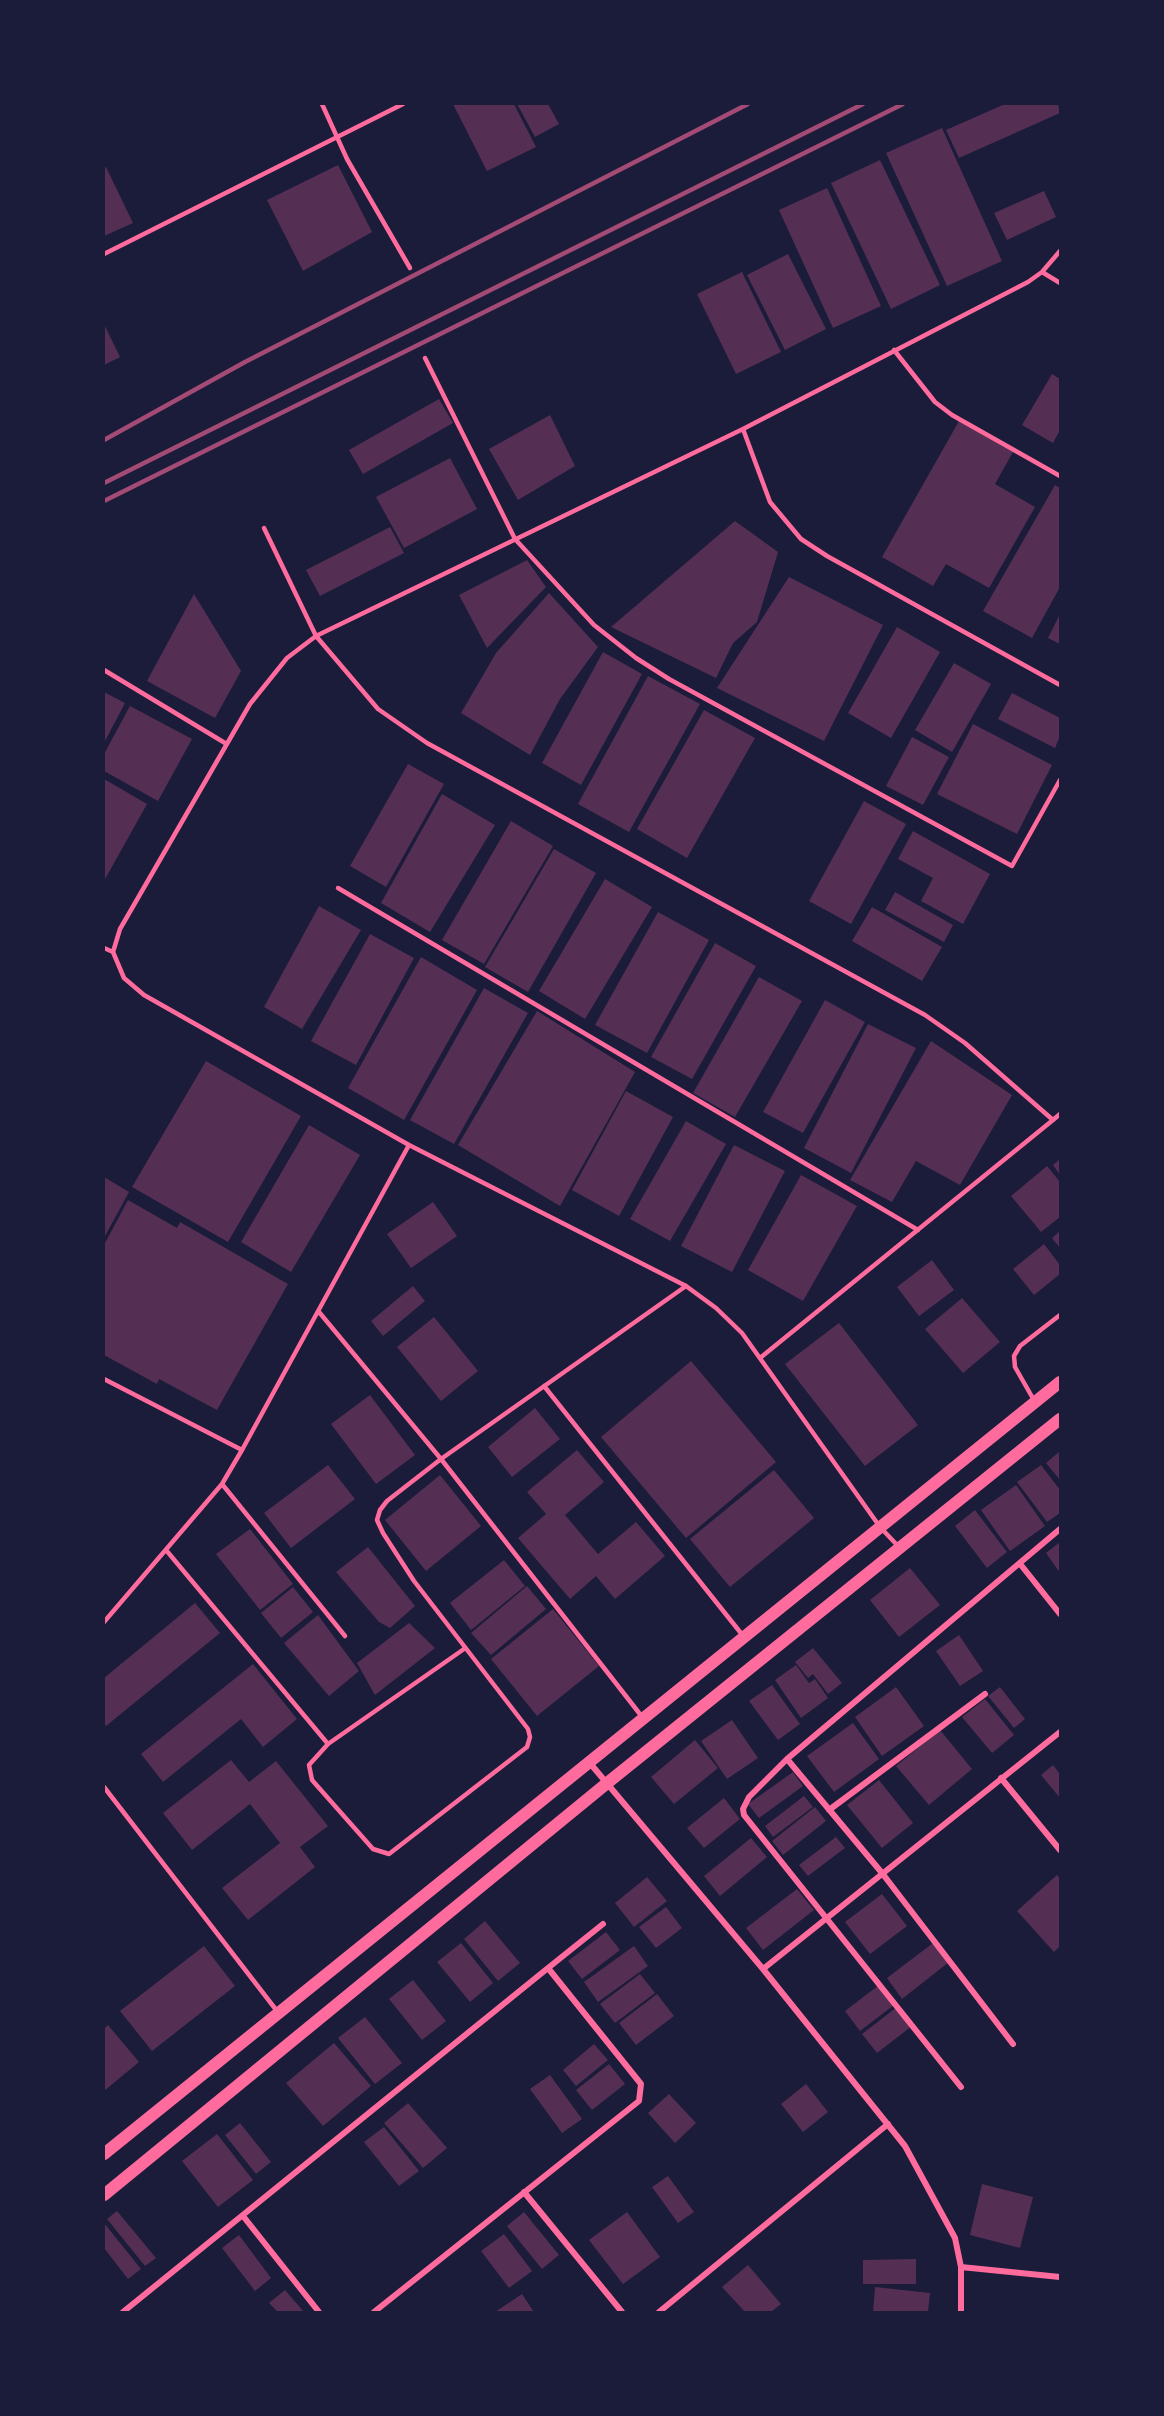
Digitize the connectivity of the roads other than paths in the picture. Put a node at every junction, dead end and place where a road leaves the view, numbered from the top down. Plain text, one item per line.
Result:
1 (322, 104) edge
2 (403, 104) edge
3 (338, 134) junction
4 (1060, 251) edge
5 (104, 254) edge
6 (410, 268) dead end
7 (1042, 272) junction
8 (1060, 283) edge
9 (894, 350) junction
10 (425, 358) dead end
11 (743, 429) junction
12 (1060, 476) edge
13 (264, 528) dead end
14 (515, 539) junction
15 (316, 636) junction
16 (104, 670) edge
17 (1060, 685) edge
18 (225, 743) junction
19 (1060, 780) edge
20 (338, 888) dead end
21 (104, 948) edge
22 (113, 952) junction
23 (1060, 1114) edge
24 (1053, 1120) junction
25 (409, 1145) junction
26 (918, 1230) junction
27 (686, 1286) junction
28 (320, 1312) junction
29 (1060, 1315) edge
30 (760, 1358) junction
31 (104, 1379) edge
32 (1060, 1382) edge
33 (544, 1386) junction
34 (1035, 1402) junction
35 (1060, 1419) edge
36 (242, 1450) junction
37 (441, 1459) junction
38 (222, 1484) junction
39 (880, 1527) junction
40 (1060, 1529) edge
41 (900, 1548) junction
42 (166, 1550) junction
43 (1021, 1565) junction
44 (1060, 1614) edge
45 (104, 1622) edge
46 (345, 1636) dead end
47 (744, 1637) junction
48 (464, 1648) junction
49 (985, 1694) dead end
50 (643, 1718) junction
51 (1060, 1732) edge
52 (328, 1744) junction
53 (787, 1759) junction
54 (589, 1762) junction
55 (1001, 1778) junction
56 (606, 1784) junction
57 (104, 1787) edge
58 (829, 1810) junction
59 (1060, 1850) edge
60 (882, 1873) junction
61 (827, 1917) junction
62 (603, 1924) dead end
63 (548, 1968) junction
64 (763, 1969) junction
65 (278, 2013) junction
66 (1013, 2044) dead end
67 (961, 2087) dead end
68 (888, 2124) junction
69 (104, 2154) edge
70 (524, 2192) junction
71 (104, 2195) edge
72 (243, 2216) junction
73 (961, 2266) junction
74 (1060, 2277) edge
75 (123, 2313) edge
76 (320, 2313) edge
77 (374, 2313) edge
78 (622, 2313) edge
79 (659, 2313) edge
80 (961, 2313) edge

1 - 3 lane
2 - 3 lane
3 - 5 lane
3 - 6 lane
4 - 7 lane
7 - 8 lane
7 - 9 lane
9 - 11 lane
9 - 12 lane
10 - 14 lane
11 - 14 lane
11 - 17 lane
13 - 15 lane
14 - 15 lane
14 - 19 lane
15 - 18 lane
15 - 24 lane
16 - 18 lane
18 - 22 lane
20 - 26 lane
21 - 22 lane
22 - 25 lane
23 - 24 lane
24 - 26 lane
25 - 27 lane
25 - 28 lane
26 - 30 lane
27 - 30 lane
27 - 33 lane
28 - 36 lane
28 - 37 lane
29 - 34 lane
30 - 39 lane
31 - 36 lane
32 - 34 main road
33 - 37 lane
33 - 47 lane
34 - 39 main road
35 - 41 main road
36 - 38 lane
37 - 48 lane
37 - 50 lane
38 - 42 lane
38 - 46 lane
39 - 41 lane
39 - 47 main road
40 - 43 street
41 - 56 main road
42 - 45 lane
42 - 52 lane
43 - 44 street
43 - 53 street
47 - 50 main road
48 - 52 lane
48 - 52 lane
49 - 58 street
50 - 54 main road
51 - 55 street
53 - 58 street
53 - 61 street
54 - 56 street
54 - 65 main road
55 - 59 street
55 - 60 street
56 - 64 street
56 - 71 main road
57 - 65 lane
58 - 60 street
60 - 61 street
60 - 66 street
61 - 64 street
61 - 67 street
62 - 63 street
63 - 70 street
63 - 72 street
64 - 68 street
65 - 69 main road
68 - 73 street
68 - 79 street
70 - 77 street
70 - 78 street
72 - 75 street
72 - 76 street
73 - 74 street
73 - 80 street

